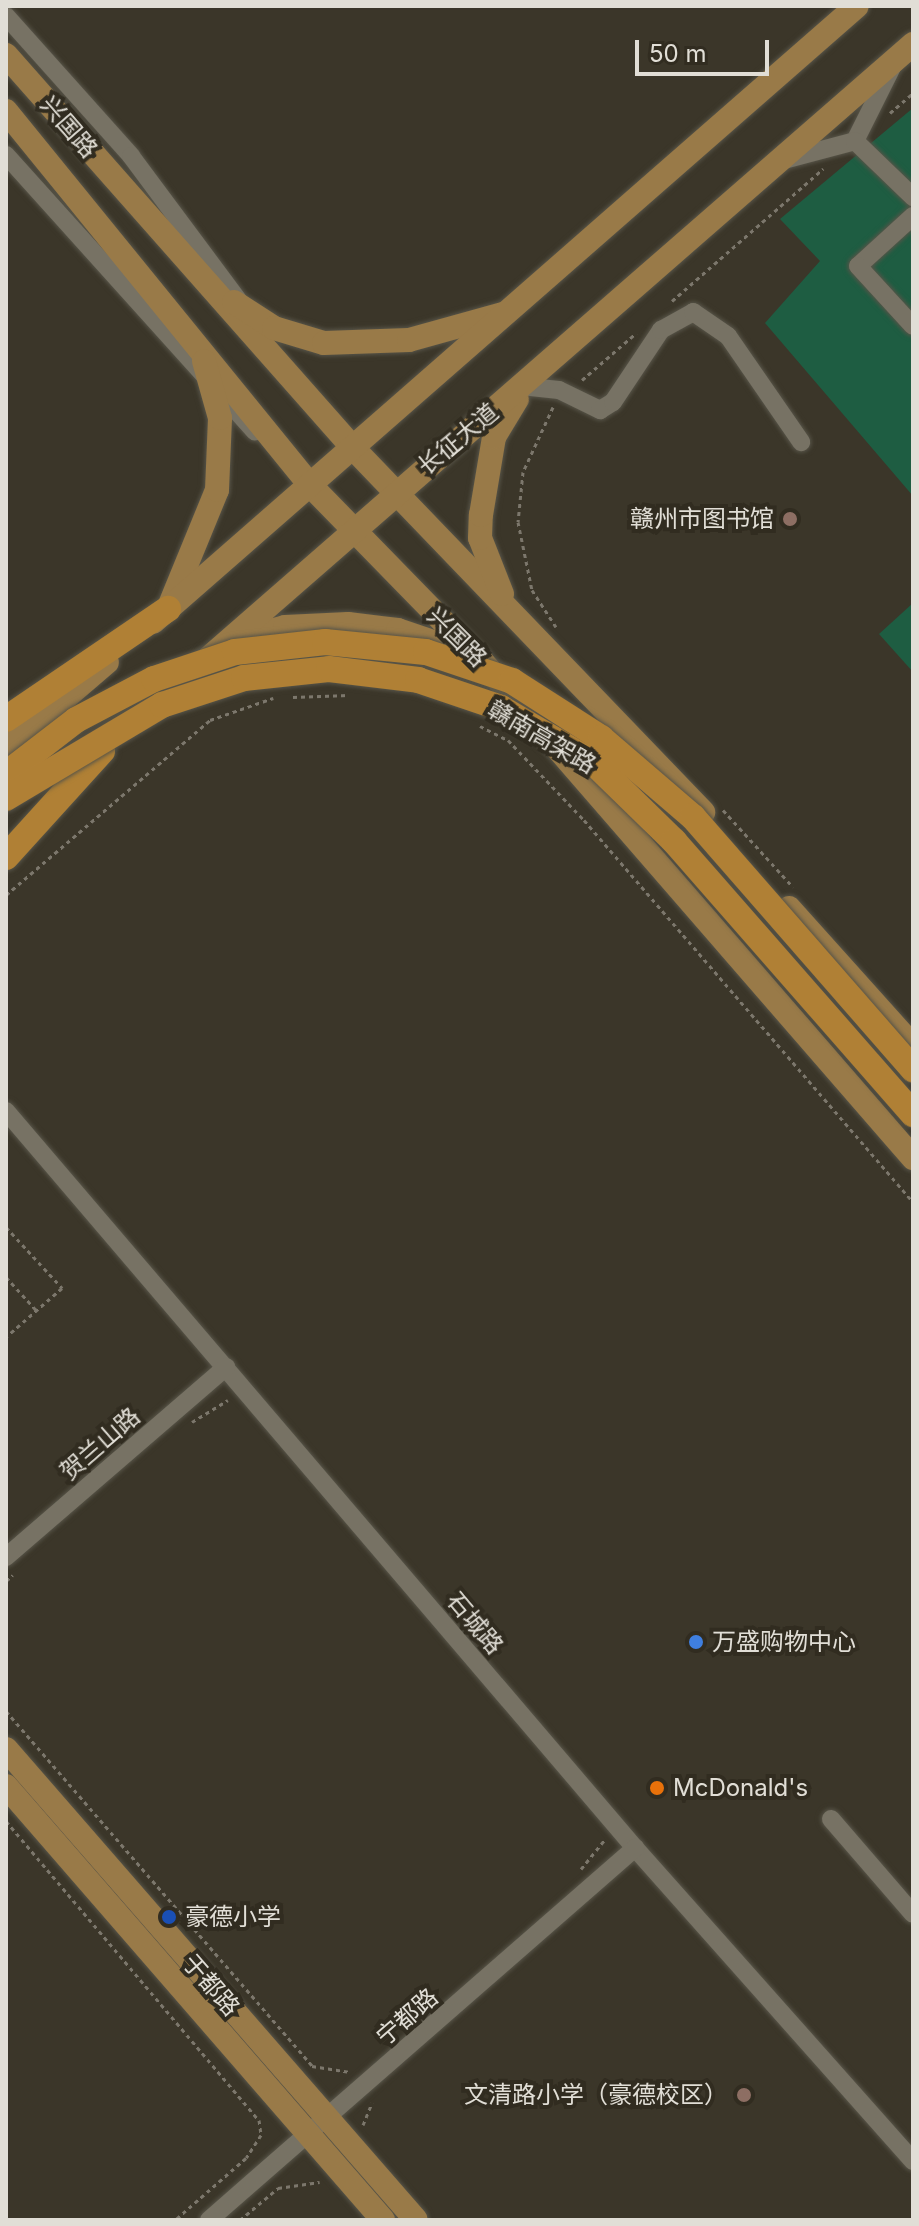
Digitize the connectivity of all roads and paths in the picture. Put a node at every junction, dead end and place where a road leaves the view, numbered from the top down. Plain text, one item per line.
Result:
1 (857, 6) edge
2 (6, 16) edge
3 (904, 51) edge
4 (6, 55) edge
5 (913, 93) edge
6 (6, 111) edge
7 (855, 141) junction
8 (6, 155) edge
9 (774, 163) junction
10 (913, 197) edge
11 (913, 216) edge
12 (202, 280) junction
13 (670, 303) dead end
14 (172, 308) junction
15 (248, 313) junction
16 (508, 313) junction
17 (647, 324) dead end
18 (913, 326) edge
19 (523, 388) junction
20 (215, 393) junction
21 (566, 395) junction
22 (801, 442) dead end
23 (354, 449) junction
24 (312, 487) junction
25 (395, 491) junction
26 (349, 529) junction
27 (168, 609) junction
28 (566, 638) dead end
29 (537, 641) junction
30 (212, 651) junction
31 (480, 659) junction
32 (363, 695) dead end
33 (6, 719) edge
34 (467, 719) dead end
35 (6, 749) edge
36 (102, 751) junction
37 (6, 774) edge
38 (6, 798) edge
39 (714, 799) dead end
40 (6, 837) edge
41 (6, 857) edge
42 (798, 892) dead end
43 (6, 895) edge
44 (913, 1046) edge
45 (913, 1069) edge
46 (6, 1111) edge
47 (913, 1114) edge
48 (913, 1158) edge
49 (913, 1202) edge
50 (6, 1227) edge
51 (6, 1277) edge
52 (36, 1310) junction
53 (6, 1337) edge
54 (226, 1367) junction
55 (235, 1405) dead end
56 (190, 1424) dead end
57 (12, 1564) edge
58 (6, 1581) edge
59 (6, 1711) edge
60 (6, 1749) edge
61 (6, 1786) edge
62 (831, 1819) dead end
63 (6, 1821) edge
64 (602, 1834) dead end
65 (635, 1848) junction
66 (568, 1880) dead end
67 (913, 1914) edge
68 (356, 2068) dead end
69 (319, 2127) junction
70 (913, 2161) edge
71 (329, 2185) dead end
72 (175, 2220) edge
73 (209, 2220) edge
74 (240, 2220) edge
75 (383, 2220) edge
76 (416, 2220) edge

1 - 16 main road
2 - 15 street
3 - 7 street
3 - 9 main road, 长征大道
4 - 12 main road, 兴国路
5 - 7 path
6 - 14 main road, 兴国路
7 - 9 street
7 - 10 street
7 - 13 path
8 - 20 street
9 - 19 main road, 长征大道
11 - 18 street
12 - 15 main road
12 - 23 main road, 兴国路
14 - 20 main road
14 - 24 main road, 兴国路
15 - 16 main road
15 - 23 street
16 - 23 main road
17 - 21 path
19 - 21 street
19 - 25 main road, 长征大道
19 - 29 main road
20 - 24 street
20 - 27 main road
21 - 22 street
21 - 28 path
23 - 24 main road
23 - 25 main road, 兴国路
24 - 26 main road, 兴国路
24 - 27 main road
25 - 26 main road, 长征大道
25 - 29 main road, 兴国路
26 - 30 main road, 长征大道
26 - 31 main road, 兴国路
27 - 33 highway
27 - 35 main road
29 - 44 main road, 兴国路
30 - 31 main road
30 - 36 main road, 长征大道
31 - 48 main road, 兴国路
32 - 43 path
34 - 49 path
36 - 40 main road, 长征大道
36 - 41 highway
37 - 45 highway, 赣南高架路, bridge
38 - 47 highway, 赣南高架路, bridge
39 - 42 path
46 - 54 street, 石城路
50 - 52 path
51 - 52 path
52 - 53 path
54 - 57 street, 贺兰山路
54 - 65 street, 石城路
55 - 56 path
57 - 58 path
59 - 68 path
60 - 69 main road, 于都路
61 - 69 main road, 于都路
62 - 67 street
63 - 72 path
64 - 66 path
65 - 69 street, 宁都路
65 - 70 street, 石城路
69 - 73 street, 宁都路
69 - 75 main road, 于都路
69 - 76 main road, 于都路
71 - 74 path

